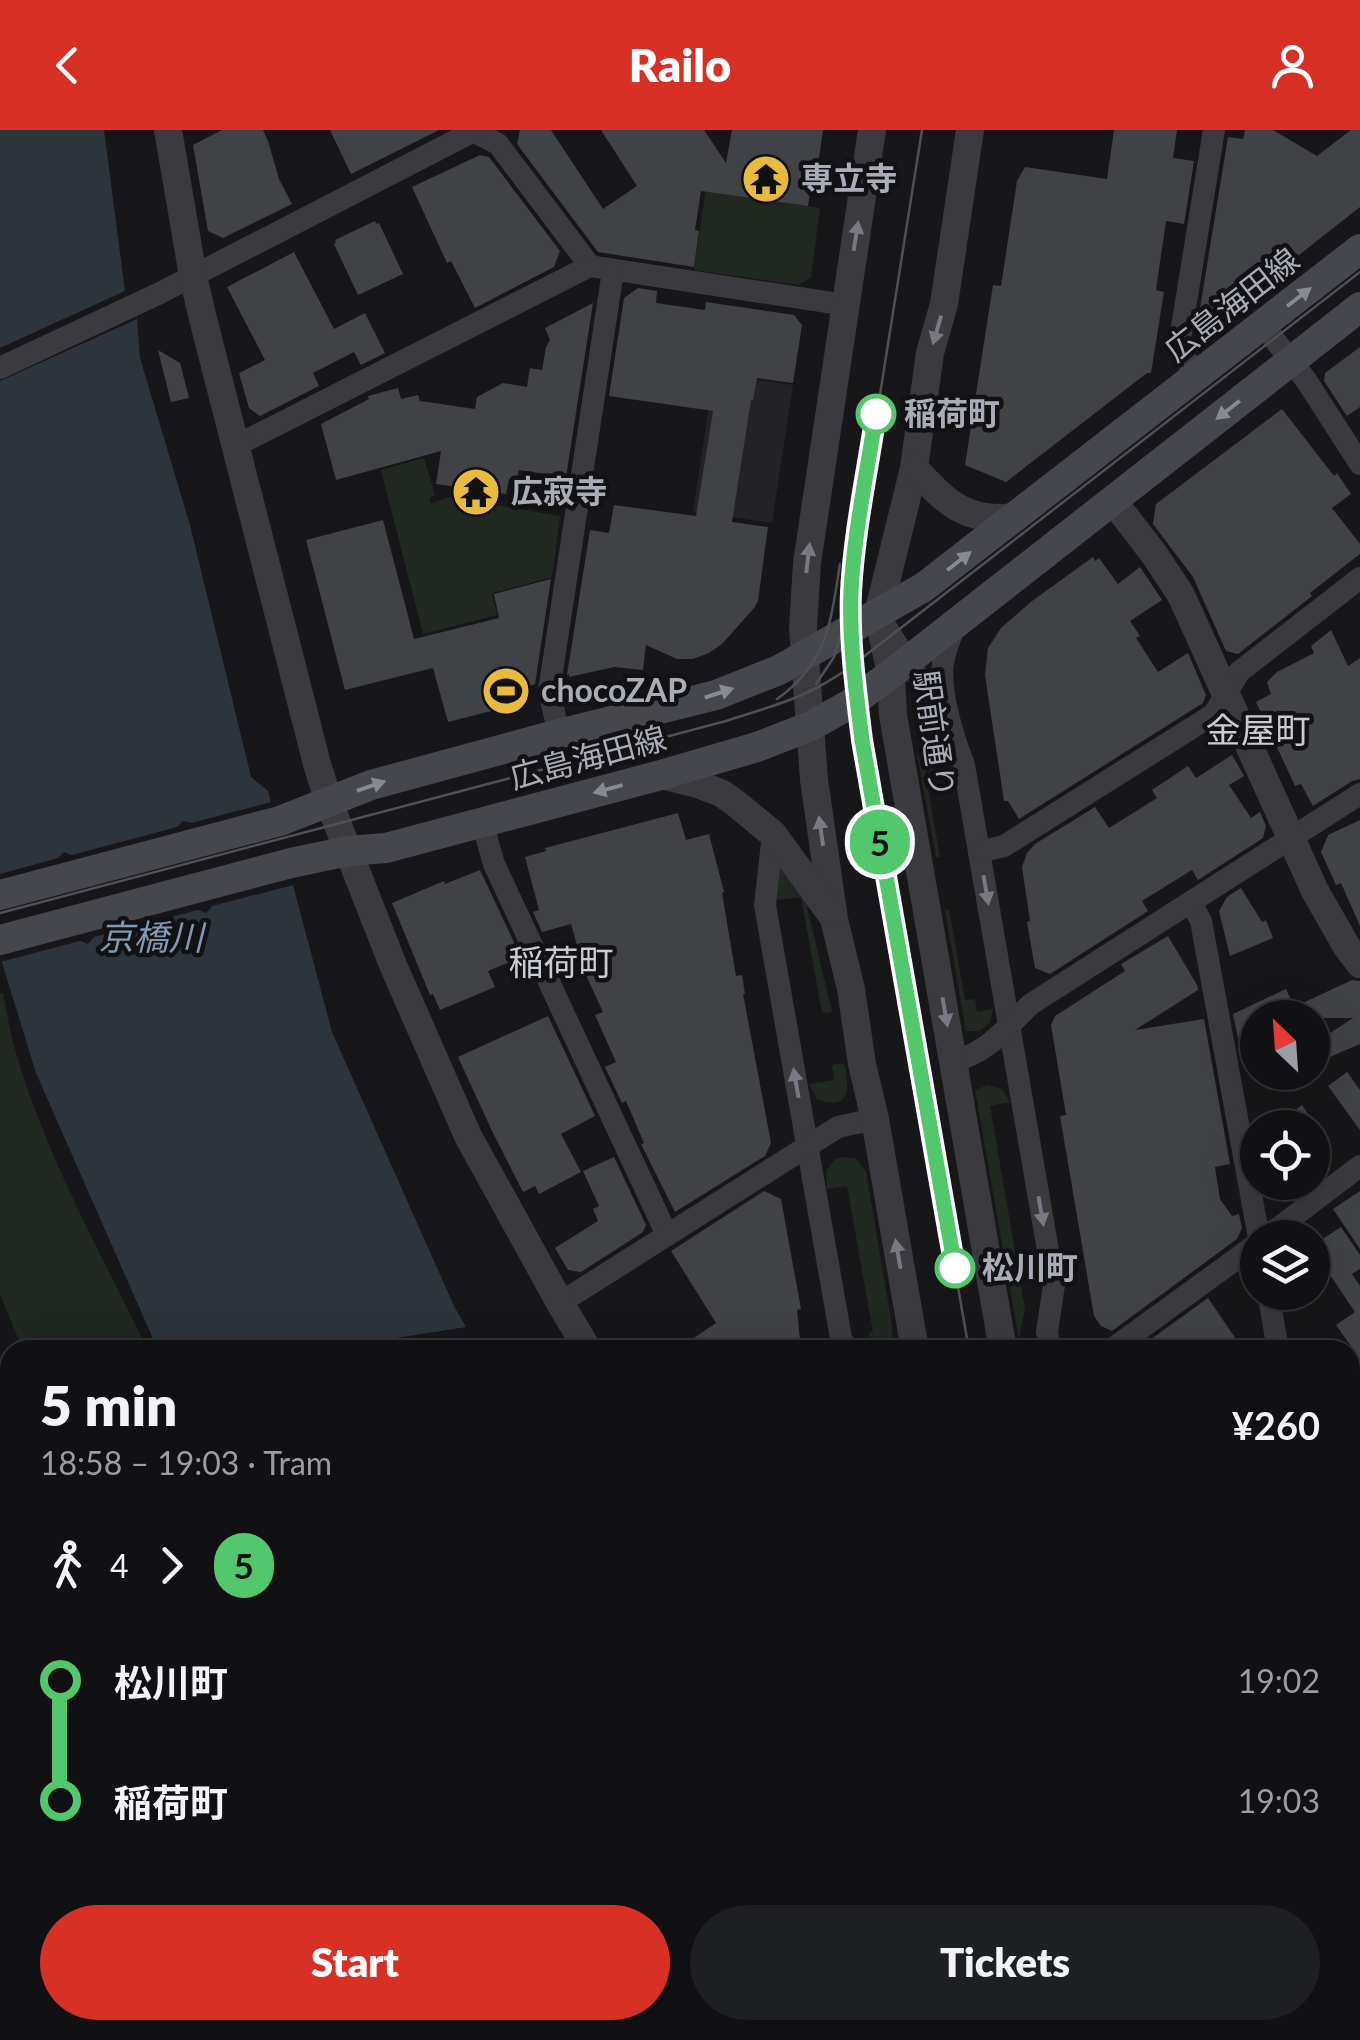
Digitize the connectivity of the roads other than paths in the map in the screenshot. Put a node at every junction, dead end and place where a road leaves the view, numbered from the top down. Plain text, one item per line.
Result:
1 (168, 130) edge
2 (872, 130) edge
3 (970, 130) edge
4 (1214, 130) edge
5 (473, 131) edge
6 (1360, 250) edge
7 (602, 269) junction
8 (192, 276) junction
9 (846, 305) junction
10 (1360, 307) edge
11 (1263, 324) junction
12 (1291, 360) junction
13 (0, 368) edge
14 (1198, 376) junction
15 (234, 443) junction
16 (1360, 464) edge
17 (914, 468) junction
18 (1112, 501) junction
19 (1016, 517) junction
20 (1360, 578) edge
21 (878, 614) junction
22 (955, 625) junction
23 (804, 655) junction
24 (899, 668) junction
25 (1226, 696) junction
26 (811, 726) junction
27 (950, 728) junction
28 (559, 734) junction
29 (661, 775) junction
30 (1360, 794) edge
31 (330, 802) junction
32 (482, 822) junction
33 (773, 834) junction
34 (1292, 836) junction
35 (348, 850) junction
36 (979, 852) junction
37 (0, 895) edge
38 (1191, 902) junction
39 (834, 919) junction
40 (0, 940) edge
41 (1360, 964) edge
42 (1009, 1023) junction
43 (953, 1061) junction
44 (875, 1119) junction
45 (808, 1146) junction
46 (1360, 1166) edge
47 (1256, 1220) edge
48 (1286, 1220) edge
49 (666, 1235) junction
50 (1240, 1254) edge
51 (560, 1303) junction
52 (1271, 1310) edge
53 (582, 1340) edge
54 (842, 1340) edge
55 (913, 1340) edge
56 (1001, 1340) edge
57 (1048, 1340) edge
58 (1125, 1340) edge
59 (1276, 1340) edge

1 - 8 street
9 -> 2 street
3 -> 17 street, 駅前通り
4 - 14 street
5 - 7 street
5 - 8 street
11 -> 6 main road, 広島海田線
7 - 9 street
7 - 15 street
7 - 28 street
8 - 13 street
8 - 15 street
23 -> 9 street
10 - 12 main road, 広島海田線
11 - 12 street
11 - 14 main road, 広島海田線
12 - 16 street
12 -> 18 main road, 広島海田線
14 - 19 main road, 広島海田線
15 - 31 street
17 - 19 street
17 - 21 street, 駅前通り
18 - 22 main road, 広島海田線
18 - 25 street
21 -> 19 main road, 広島海田線
20 - 25 street
21 - 23 main road, 広島海田線
21 - 24 street, 駅前通り
22 - 24 main road, 広島海田線
22 - 27 street
23 - 26 street
28 -> 23 main road, 広島海田線
24 - 26 main road, 広島海田線
24 - 27 street
24 -> 43 street, 駅前通り
25 - 34 street
25 - 36 street
26 - 29 main road, 広島海田線
39 -> 26 street
27 - 36 street
31 -> 28 main road, 広島海田線
29 -> 32 main road, 広島海田線
29 - 33 street
30 - 34 street
31 - 35 street
31 - 37 main road, 広島海田線
32 - 35 main road, 広島海田線
32 - 49 street
33 - 39 street
45 -> 33 street
34 - 38 street
34 - 41 street
35 - 40 main road, 広島海田線
35 - 51 street
36 -> 42 street
38 - 42 street
38 - 47 street
39 - 44 street
42 - 43 street
42 -> 57 street
43 - 56 street, 駅前通り
44 - 45 street
55 -> 44 street
45 - 49 street
45 - 54 street
46 - 48 street
49 - 51 street
50 - 58 street
51 - 53 street
52 - 59 street

